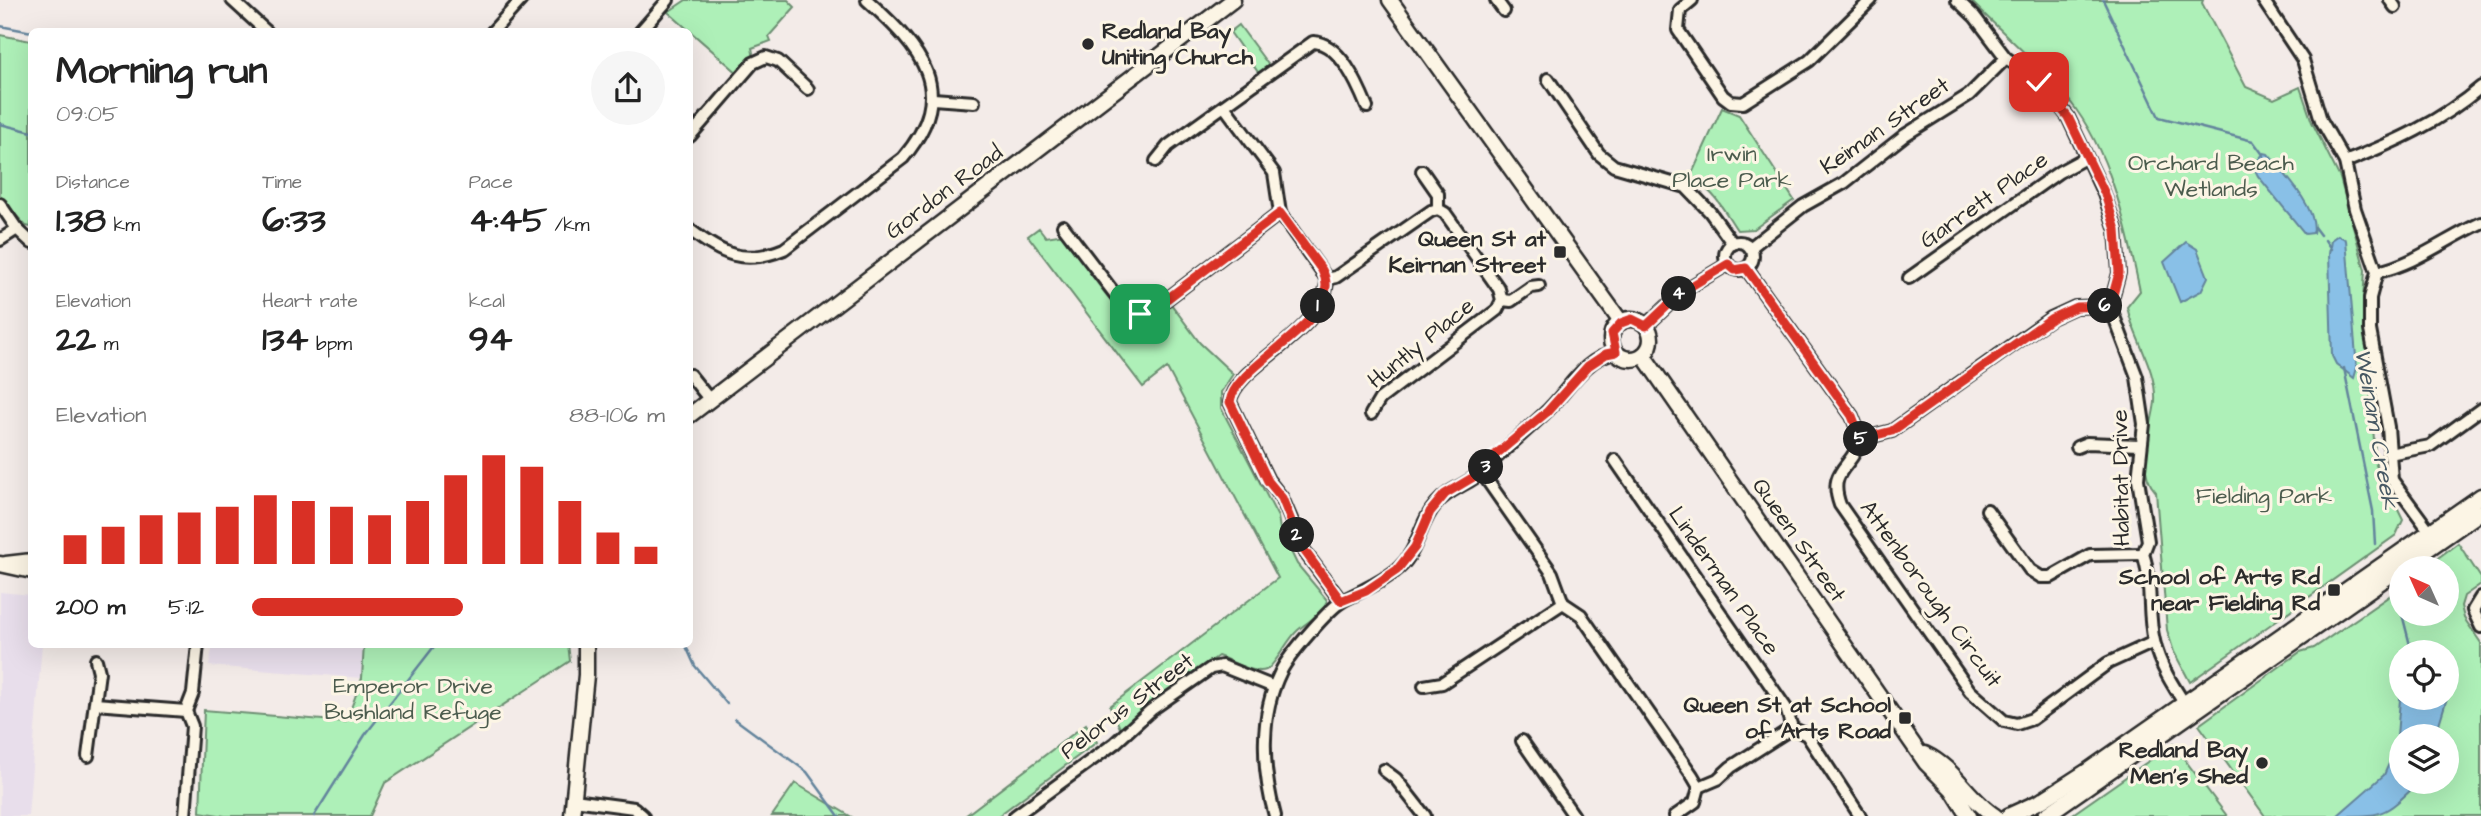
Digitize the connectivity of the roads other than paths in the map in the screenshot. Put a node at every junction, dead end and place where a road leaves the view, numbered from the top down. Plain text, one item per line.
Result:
1 (232, 0) edge
2 (521, 0) edge
3 (668, 0) edge
4 (867, 0) edge
5 (1245, 0) edge
6 (1390, 0) edge
7 (1496, 0) edge
8 (1692, 0) edge
9 (1871, 0) edge
10 (1956, 0) edge
11 (2263, 0) edge
12 (1227, 2) edge
13 (1504, 11) dead end
14 (263, 28) edge
15 (496, 28) edge
16 (644, 28) edge
17 (2006, 58) junction
18 (1548, 79) dead end
19 (2481, 87) edge
20 (808, 89) dead end
21 (933, 99) junction
22 (974, 102) dead end
23 (1224, 106) junction
24 (1367, 107) dead end
25 (693, 133) edge
26 (2085, 158) junction
27 (1156, 161) dead end
28 (2345, 162) junction
29 (1422, 171) dead end
30 (0, 204) edge
31 (1438, 209) junction
32 (1280, 213) junction
33 (2481, 223) edge
34 (1063, 226) dead end
35 (17, 229) junction
36 (693, 232) edge
37 (28, 239) edge
38 (0, 240) edge
39 (1733, 244) junction
40 (1750, 248) junction
41 (1728, 264) junction
42 (1746, 268) junction
43 (2378, 272) junction
44 (1909, 278) dead end
45 (1327, 279) junction
46 (1539, 286) dead end
47 (1502, 300) junction
48 (2110, 306) junction
49 (1621, 323) junction
50 (1646, 326) junction
51 (1616, 352) junction
52 (1643, 355) junction
53 (693, 379) edge
54 (709, 399) junction
55 (2481, 409) edge
56 (693, 412) edge
57 (1371, 414) dead end
58 (1861, 439) junction
59 (2139, 445) junction
60 (2077, 447) dead end
61 (2389, 454) junction
62 (1615, 460) dead end
63 (1482, 472) junction
64 (2481, 496) edge
65 (1987, 510) dead end
66 (2481, 512) edge
67 (2434, 537) junction
68 (2143, 554) junction
69 (28, 561) edge
70 (1, 564) edge
71 (28, 571) edge
72 (2481, 597) edge
73 (1341, 601) junction
74 (1563, 603) junction
75 (2481, 627) edge
76 (2154, 642) junction
77 (198, 648) edge
78 (586, 648) edge
79 (96, 660) dead end
80 (1424, 686) dead end
81 (1274, 687) junction
82 (95, 704) junction
83 (2188, 708) junction
84 (187, 712) junction
85 (1793, 729) junction
86 (1522, 741) dead end
87 (1918, 750) junction
88 (89, 756) dead end
89 (1384, 770) dead end
90 (1699, 787) junction
91 (574, 800) junction
92 (185, 816) edge
93 (572, 816) edge
94 (643, 816) edge
95 (1015, 816) edge
96 (1275, 816) edge
97 (1425, 816) edge
98 (1574, 816) edge
99 (1675, 816) edge
100 (1860, 816) edge
101 (1969, 816) edge
102 (1995, 816) edge
103 (2008, 816) edge
104 (2045, 816) edge

1 - 14 street
2 - 15 street
3 - 16 street
4 - 21 street
5 - 12 street, Gordon Road
6 - 49 street
7 - 13 street
8 - 9 street
10 - 17 street
11 - 28 street
12 - 54 street, Gordon Road
17 - 26 street
17 - 40 street, Keiman Street
18 - 39 street
19 - 28 street
20 - 25 street
21 - 22 street
21 - 36 street
23 - 24 street
23 - 27 street
23 - 32 street
26 - 44 street, Garrett Place
26 - 48 street
28 - 43 street
29 - 31 street
30 - 35 street
31 - 45 street
31 - 47 street, Huntly Place
32 - 34 street
32 - 45 street
33 - 43 street
35 - 37 street
35 - 38 street
39 - 40 street
39 - 41 street
40 - 42 street
41 - 42 street
41 - 50 street
42 - 58 street
43 - 61 street
45 - 73 street
46 - 47 street
47 - 57 street, Huntly Place
48 - 58 street
48 - 59 street, Habitat Drive
49 - 50 street
49 - 51 street
50 - 52 street
51 - 52 street
51 - 63 street
52 - 87 street, Queen Street
53 - 54 street
54 - 56 street, Gordon Road
55 - 61 street
58 - 76 street, Attenborough Circuit
59 - 60 street
59 - 68 street, Habitat Drive
61 - 67 street
62 - 85 street, Linderman Place
63 - 73 street
63 - 74 street
64 - 67 street
65 - 68 street
66 - 67 street
67 - 83 street
68 - 76 street, Habitat Drive
69 - 70 street
70 - 71 street
72 - 75 street
73 - 81 street
74 - 80 street
74 - 90 street
76 - 83 street, Habitat Drive
77 - 84 street
78 - 91 street
79 - 82 street
81 - 95 street, Pelorus Street
81 - 96 street
82 - 84 street
82 - 88 street
83 - 103 street
83 - 104 street
84 - 92 street
85 - 90 street
85 - 100 street
86 - 98 street
87 - 101 street, Queen Street
87 - 102 street, Queen Street
89 - 97 street
90 - 99 street
91 - 93 street
91 - 94 street

